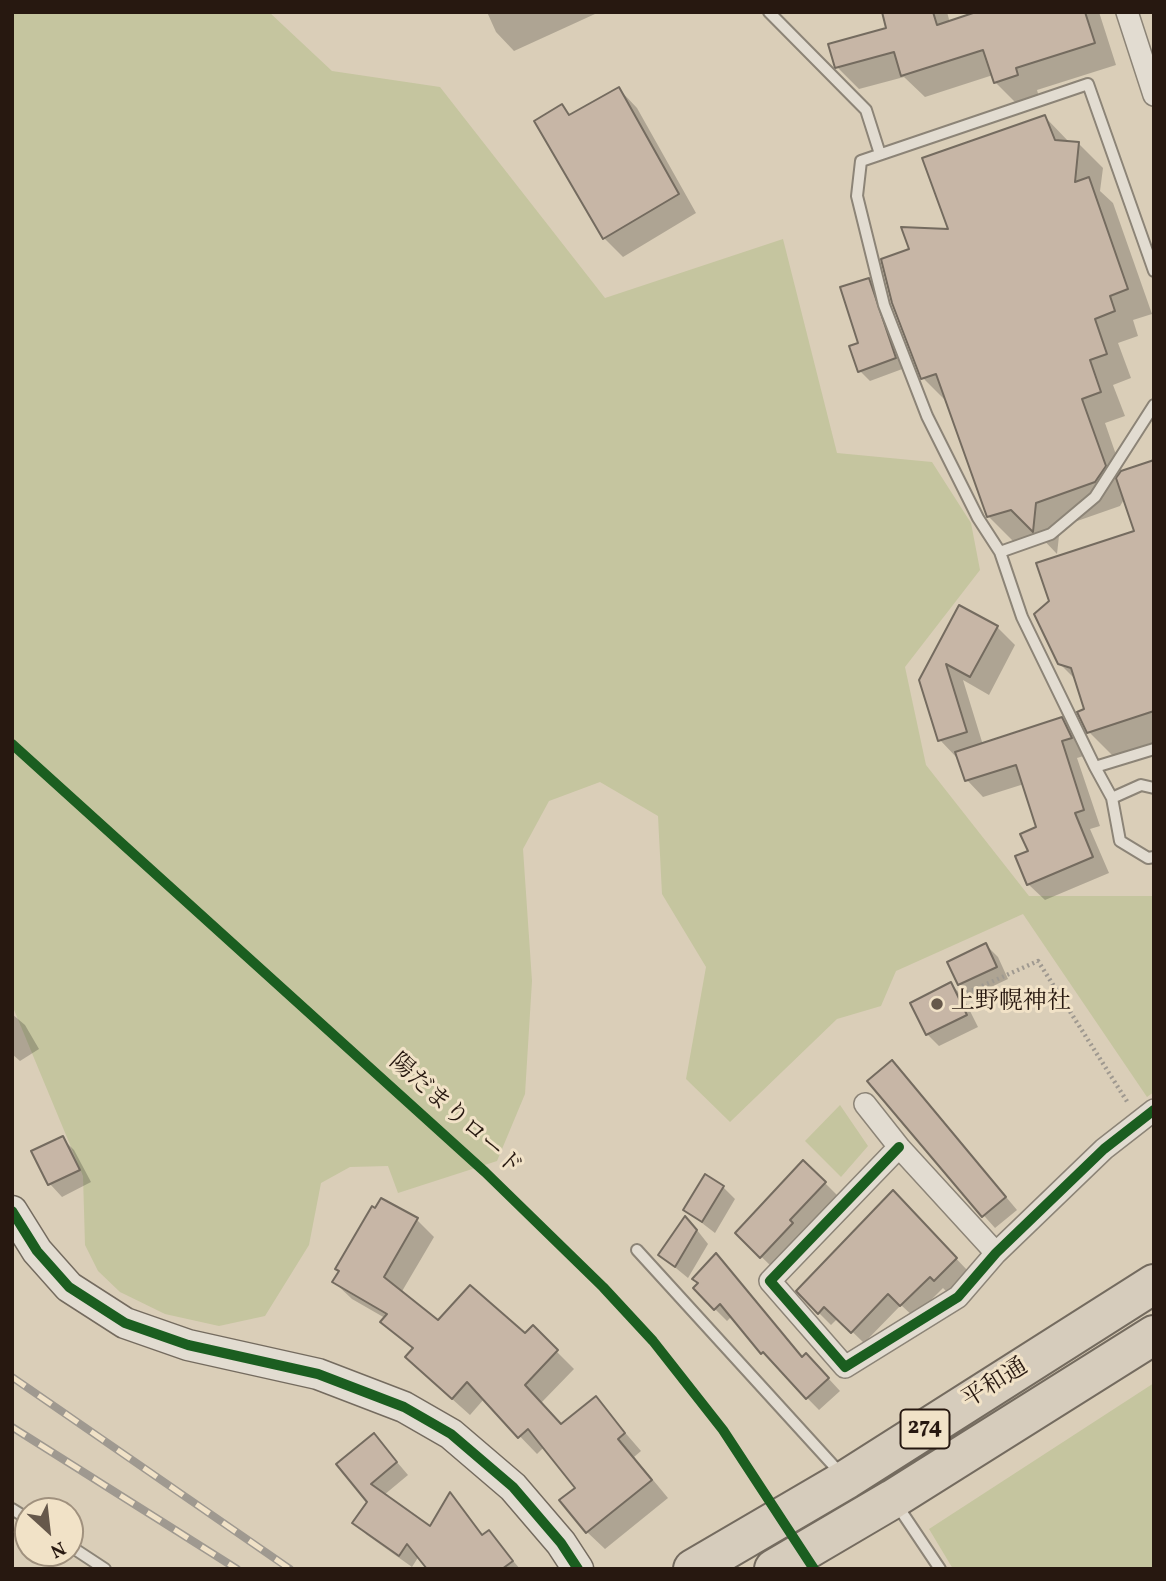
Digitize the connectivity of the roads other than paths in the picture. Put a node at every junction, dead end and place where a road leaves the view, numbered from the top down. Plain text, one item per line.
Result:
1 (769, 12) edge
2 (1127, 12) edge
3 (1149, 65) edge
4 (1154, 95) edge
5 (880, 154) junction
6 (1154, 271) edge
7 (1154, 405) edge
8 (1000, 552) junction
9 (1154, 749) edge
10 (1095, 767) junction
11 (1154, 788) edge
12 (1112, 798) junction
13 (1154, 857) edge
14 (865, 1104) dead end
15 (1147, 1116) edge
16 (899, 1147) junction
17 (12, 1211) edge
18 (637, 1251) dead end
19 (996, 1253) junction
20 (1154, 1284) edge
21 (1154, 1335) edge
22 (847, 1479) junction
23 (893, 1499) junction
24 (84, 1555) edge
25 (105, 1569) edge
26 (578, 1569) edge
27 (693, 1569) edge
28 (774, 1569) edge
29 (940, 1569) edge

1 - 5 lane
2 - 3 street
3 - 4 street
5 - 6 lane
5 - 8 lane
7 - 8 lane
8 - 10 lane
9 - 10 lane
10 - 12 lane
11 - 12 lane
12 - 13 lane
14 - 16 street
15 - 19 street
16 - 19 street
16 - 19 street
17 - 26 street
18 - 22 lane
20 - 22 highway, 平和通 / 274
21 - 23 highway, 平和通 / 274
22 - 27 highway, 平和通 / 274
23 - 28 highway, 平和通 / 274
23 - 29 lane
24 - 25 lane

